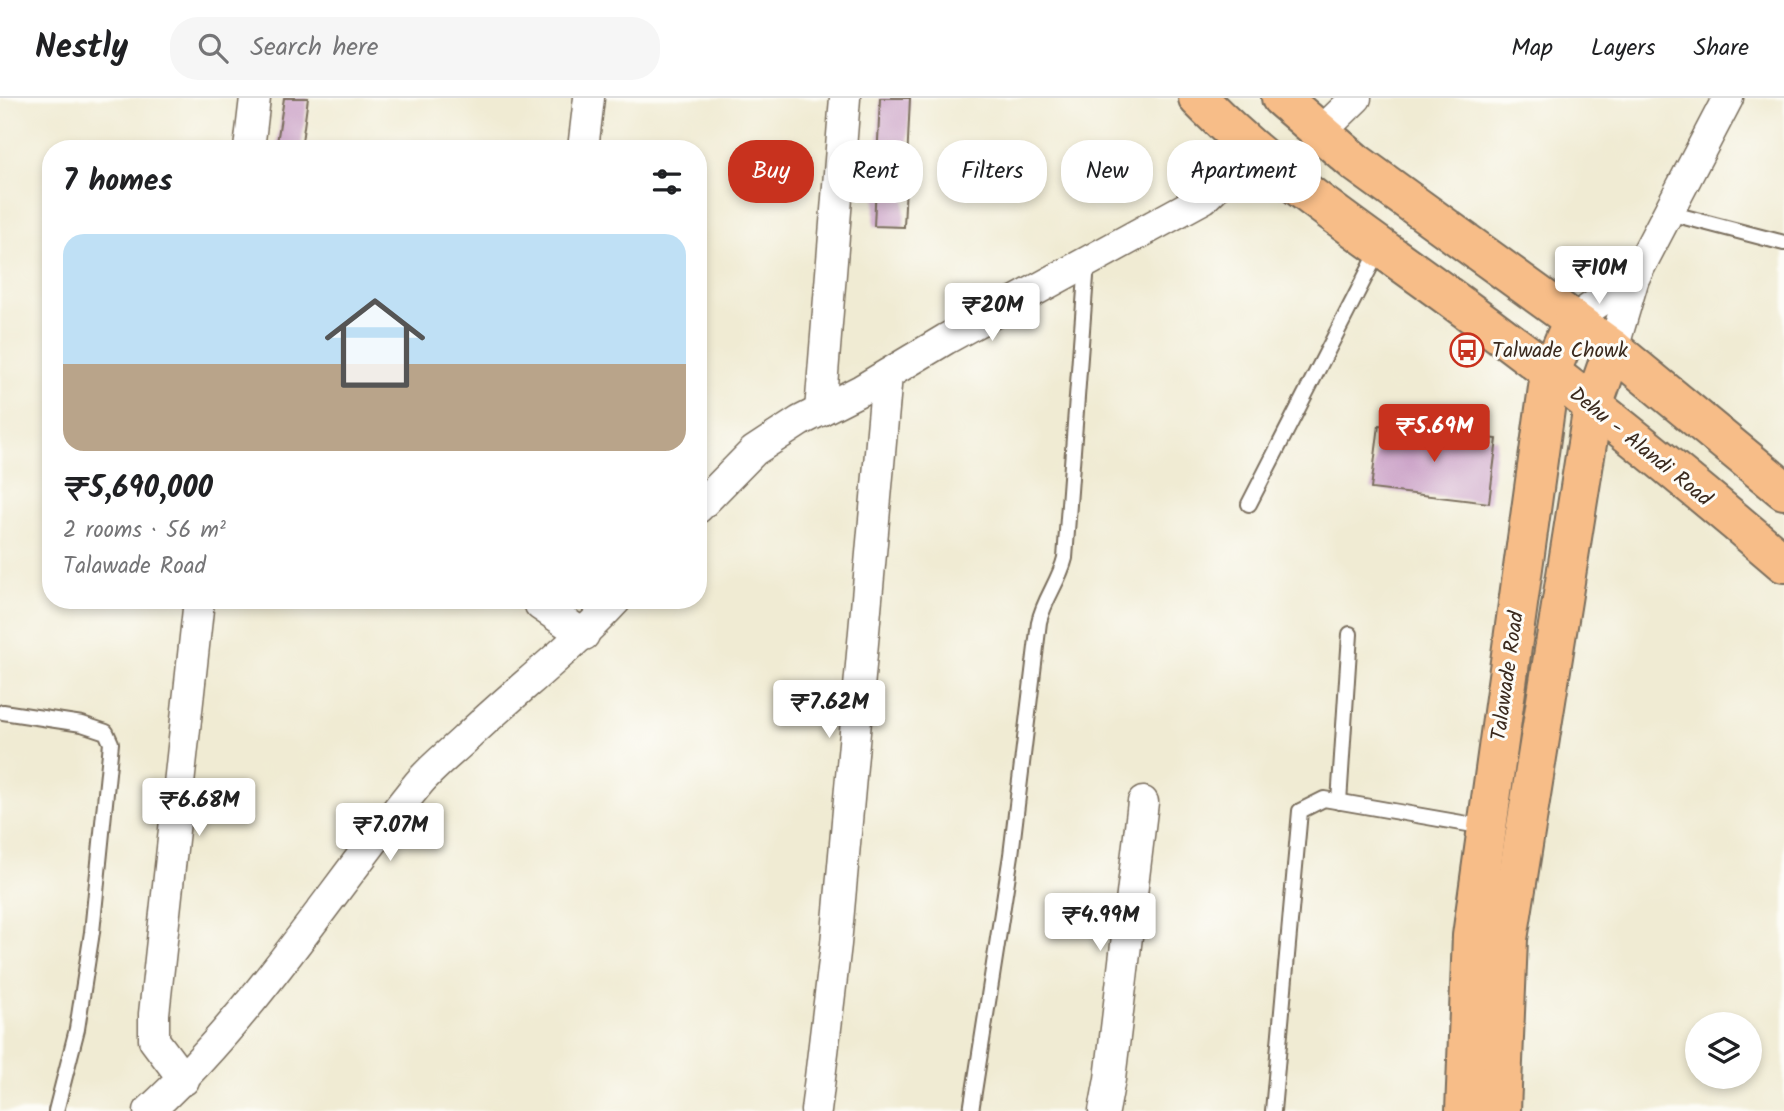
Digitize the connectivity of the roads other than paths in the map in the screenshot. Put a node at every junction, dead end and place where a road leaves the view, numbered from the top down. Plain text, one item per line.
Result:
1 (255, 98) edge
2 (589, 98) edge
3 (845, 98) edge
4 (1198, 98) edge
5 (1281, 98) edge
6 (1356, 98) edge
7 (1728, 98) edge
8 (1321, 132) junction
9 (251, 140) edge
10 (584, 140) edge
11 (1245, 140) edge
12 (1195, 203) edge
13 (1319, 203) edge
14 (1670, 213) junction
15 (1784, 243) edge
16 (1380, 248) junction
17 (1087, 262) junction
18 (1634, 278) junction
19 (1573, 320) junction
20 (1613, 349) junction
21 (1550, 373) junction
22 (887, 375) junction
23 (1593, 406) junction
24 (820, 411) junction
25 (1784, 490) edge
26 (707, 499) edge
27 (1250, 504) dead end
28 (1784, 563) edge
29 (199, 609) edge
30 (546, 609) edge
31 (608, 609) edge
32 (1350, 634) dead end
33 (584, 635) junction
34 (3, 712) dead end
35 (1143, 802) dead end
36 (1339, 802) junction
37 (1485, 827) junction
38 (184, 1080) junction
39 (56, 1111) edge
40 (149, 1111) edge
41 (816, 1111) edge
42 (971, 1111) edge
43 (1104, 1111) edge
44 (1273, 1111) edge
45 (1465, 1111) edge
46 (1501, 1111) edge

1 - 9 street
2 - 10 street
3 - 24 street
4 - 11 main road, Dehu - Alandi Road
5 - 8 main road
6 - 8 street
7 - 14 street, Talawade Road
8 - 19 main road
12 - 17 street
13 - 16 main road, Dehu - Alandi Road
14 - 15 lane
14 - 18 street, Talawade Road
16 - 21 main road, Dehu - Alandi Road
16 - 27 lane
17 - 22 street
17 - 42 lane
18 - 19 street, Talawade Road
18 - 20 street, Talawade Road
19 - 20 main road
19 - 21 main road, Talawade Road
20 - 23 main road, Talawade Road
20 - 25 main road
21 - 23 main road, Dehu - Alandi Road
21 - 37 main road, Talawade Road
22 - 24 street
22 - 41 street
23 - 28 main road, Dehu - Alandi Road
23 - 46 main road, Talawade Road
24 - 26 street
29 - 38 street
30 - 33 street
31 - 33 street
32 - 36 lane
33 - 38 street
34 - 39 lane
35 - 43 street
36 - 37 lane
36 - 44 lane
37 - 45 main road, Talawade Road
38 - 40 street

